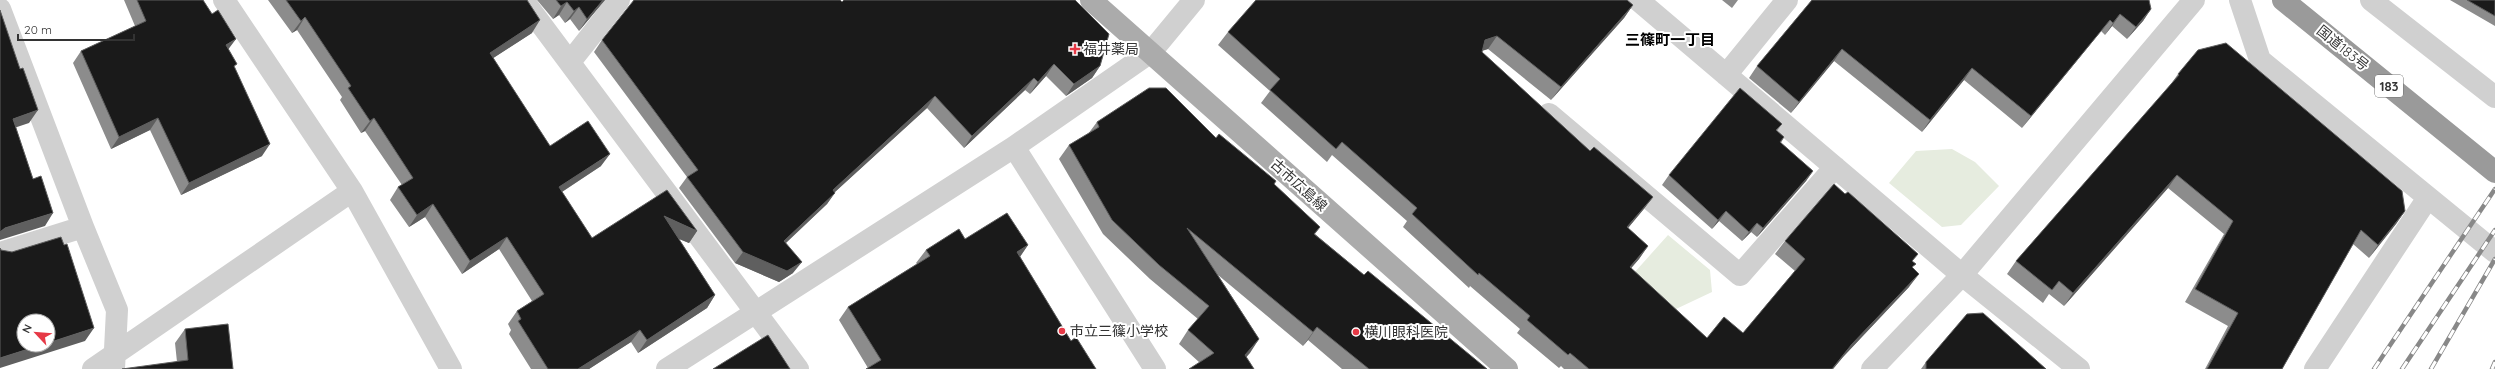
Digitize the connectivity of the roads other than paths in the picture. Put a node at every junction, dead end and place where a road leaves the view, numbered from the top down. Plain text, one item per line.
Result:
1 (224, 0) edge
2 (523, 0) edge
3 (619, 0) edge
4 (1091, 0) edge
5 (1194, 0) edge
6 (1638, 0) edge
7 (1787, 0) edge
8 (2194, 0) edge
9 (2240, 0) edge
10 (2283, 0) edge
11 (2372, 0) edge
12 (0, 9) edge
13 (1151, 52) junction
14 (570, 62) junction
15 (1726, 74) junction
16 (2495, 97) edge
17 (1534, 102) edge
18 (1014, 147) junction
19 (1835, 167) junction
20 (2495, 172) edge
21 (352, 191) junction
22 (2427, 199) junction
23 (83, 227) junction
24 (2495, 252) edge
25 (0, 253) edge
26 (1962, 275) junction
27 (757, 312) junction
28 (115, 361) edge
29 (92, 369) edge
30 (451, 369) edge
31 (667, 369) edge
32 (798, 369) edge
33 (1154, 369) edge
34 (1507, 369) edge
35 (1872, 369) edge
36 (2079, 369) edge
37 (2315, 369) edge

1 - 21 street
2 - 14 street
3 - 14 street
4 - 13 main road, 古市広島線
5 - 13 street
6 - 15 street
7 - 15 street
8 - 26 street
9 - 22 street
10 - 20 highway, 国道183号 / 183
11 - 16 street
12 - 23 street
13 - 18 street
13 - 34 main road, 古市広島線
14 - 27 street
15 - 19 street
17 - 19 street
18 - 27 street
18 - 33 street
19 - 26 street
21 - 28 street
21 - 30 street
22 - 24 street
22 - 37 street
23 - 25 street
23 - 28 street
26 - 35 street
26 - 36 street
27 - 31 street
27 - 32 street
28 - 29 street

